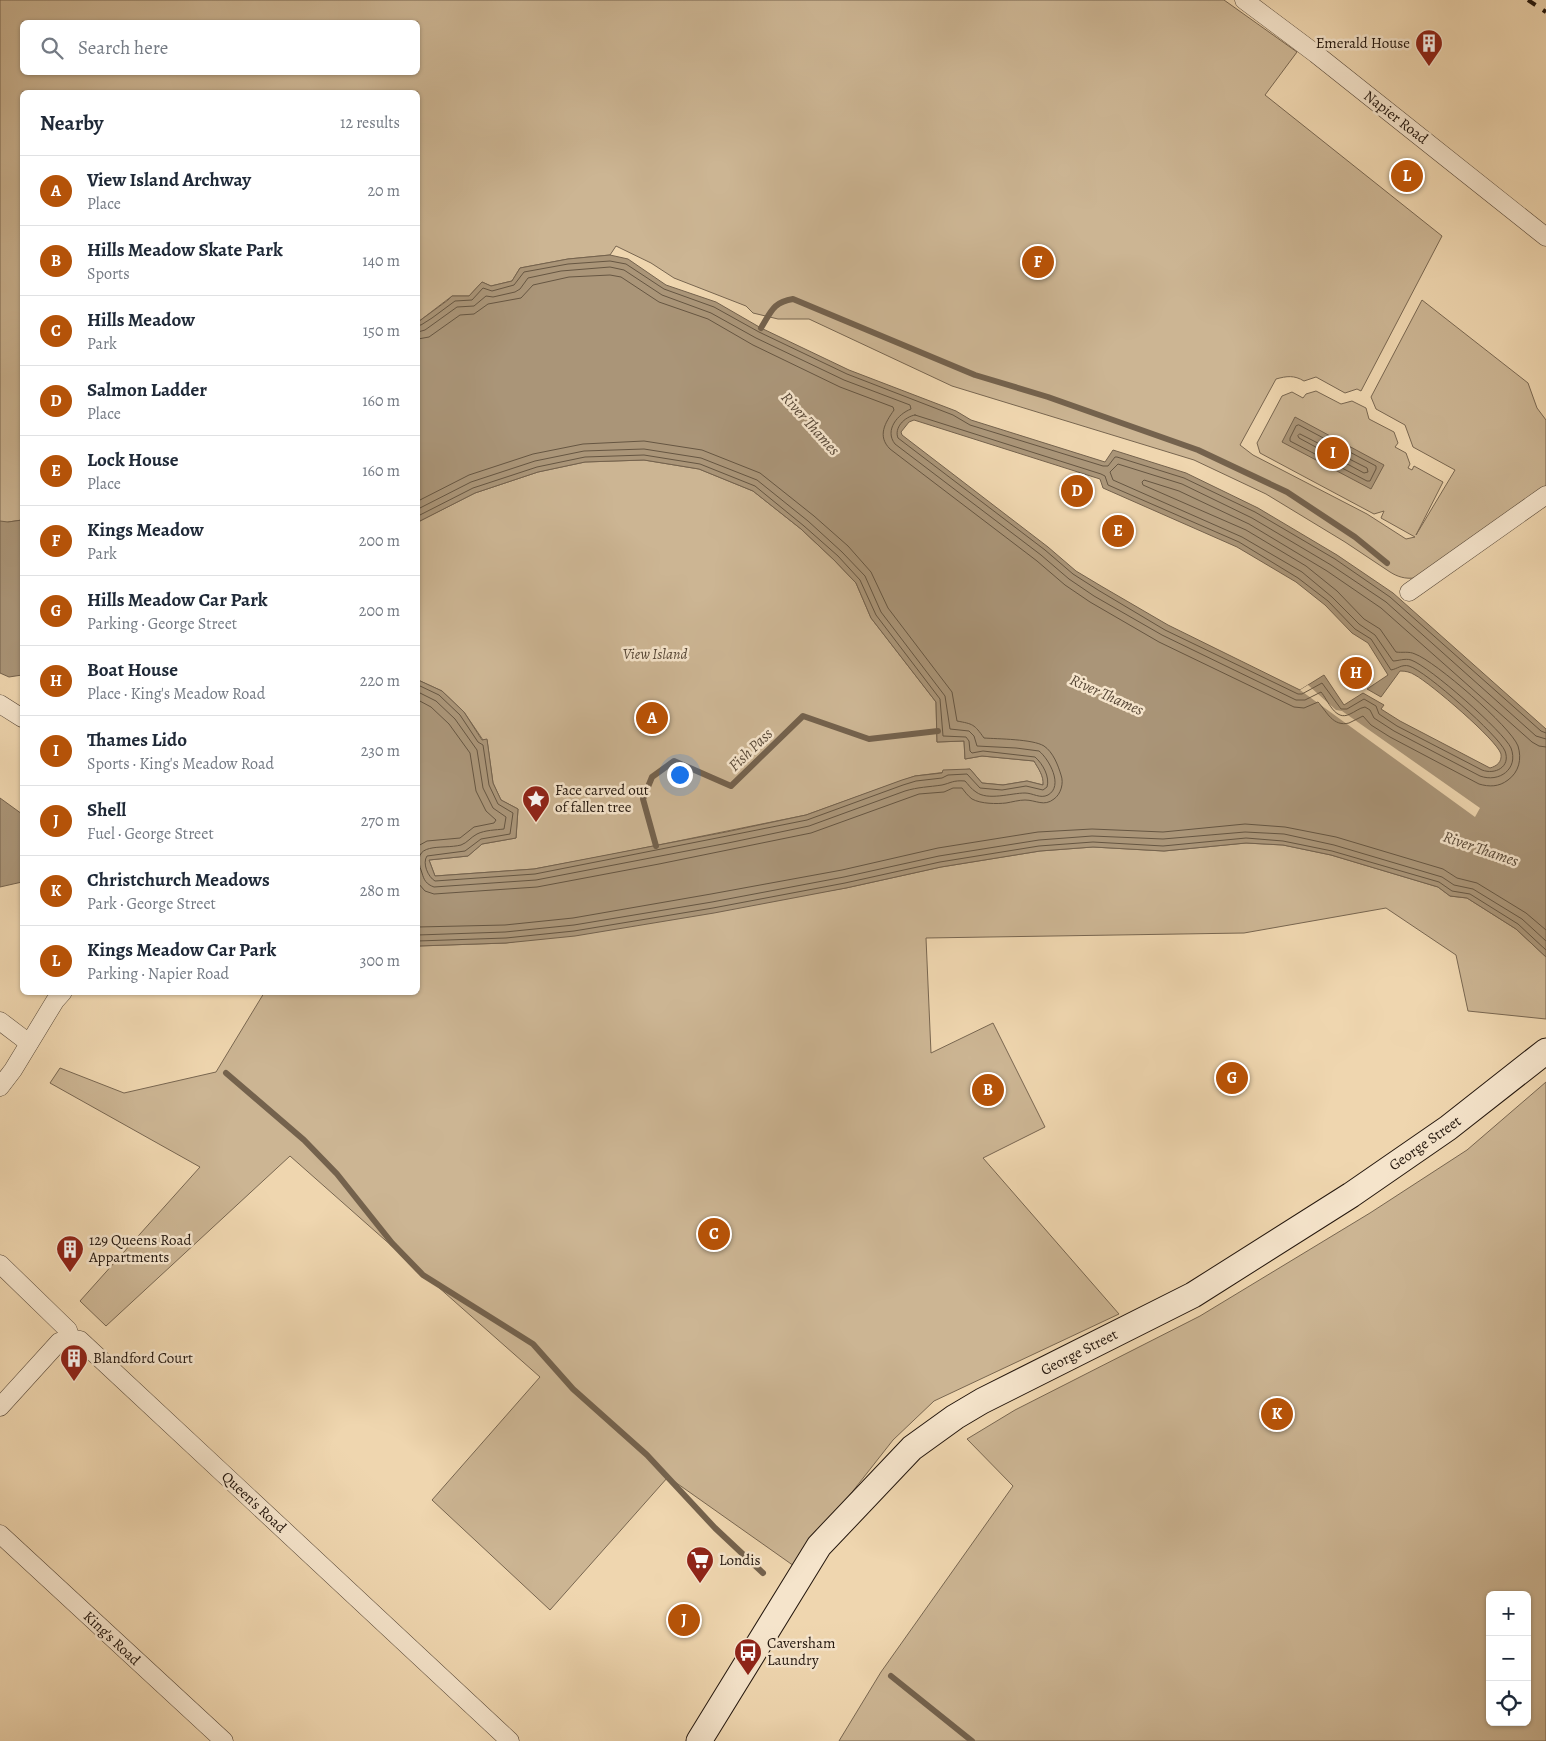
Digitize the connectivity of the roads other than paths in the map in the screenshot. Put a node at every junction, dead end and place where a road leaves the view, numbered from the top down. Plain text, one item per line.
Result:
1 (1244, 0) edge
2 (1546, 237) edge
3 (1546, 495) edge
4 (1409, 592) dead end
5 (0, 704) edge
6 (20, 717) edge
7 (60, 995) edge
8 (0, 1021) edge
9 (29, 1043) junction
10 (1546, 1051) edge
11 (0, 1087) edge
12 (0, 1264) edge
13 (70, 1338) junction
14 (0, 1407) edge
15 (0, 1534) edge
16 (224, 1741) edge
17 (510, 1741) edge
18 (699, 1741) edge

1 - 2 street, Napier Road
3 - 4 street
5 - 6 street
7 - 9 street
8 - 9 street
9 - 11 street
10 - 18 main road, George Street
12 - 13 street, Queen's Road
13 - 14 street
13 - 17 street, Queen's Road
15 - 16 street, King's Road

